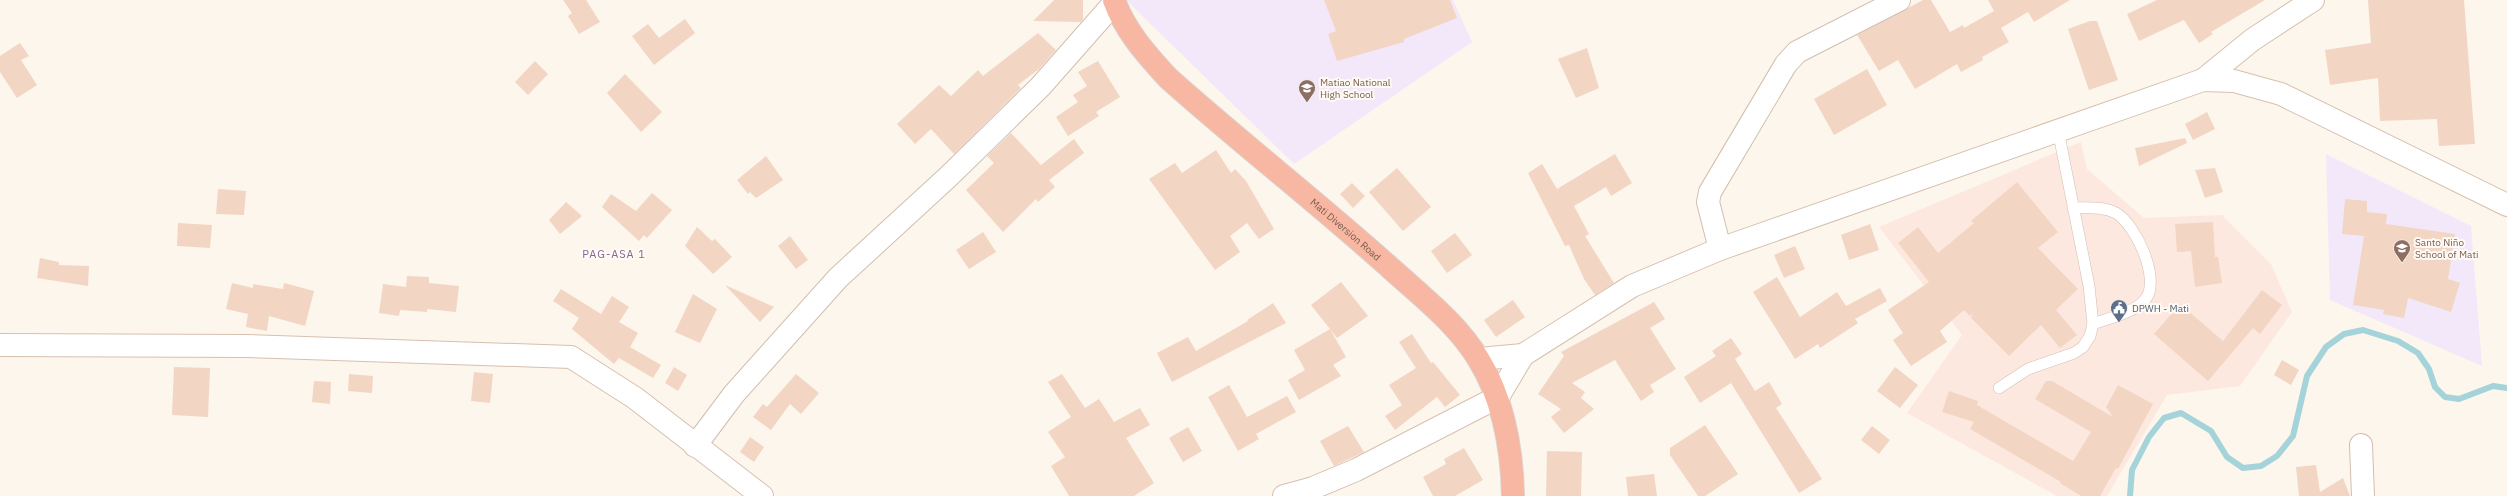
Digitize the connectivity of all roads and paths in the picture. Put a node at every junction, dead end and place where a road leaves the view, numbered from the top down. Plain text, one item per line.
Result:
1 (1899, 0) edge
2 (2313, 0) edge
3 (1115, 1) edge
4 (2203, 80) junction
5 (2058, 130) junction
6 (2507, 205) edge
7 (2073, 208) junction
8 (1720, 249) junction
9 (2093, 324) junction
10 (0, 345) edge
11 (1523, 355) junction
12 (1479, 359) junction
13 (1999, 388) dead end
14 (1498, 397) junction
15 (2362, 445) dead end
16 (696, 446) junction
17 (762, 496) edge
18 (1284, 496) edge
19 (1513, 496) edge
20 (2363, 496) edge

1 - 8 street
2 - 4 street
3 - 12 highway, Mati Diversion Road
3 - 16 street
4 - 5 street
4 - 6 street
5 - 7 lane
5 - 8 street
7 - 9 lane
7 - 9 lane
8 - 11 street
9 - 13 lane
10 - 16 street
11 - 12 street
11 - 14 street
12 - 14 highway, Mati Diversion Road
14 - 18 street
14 - 19 highway, Mati Diversion Road
15 - 20 street
16 - 17 street

